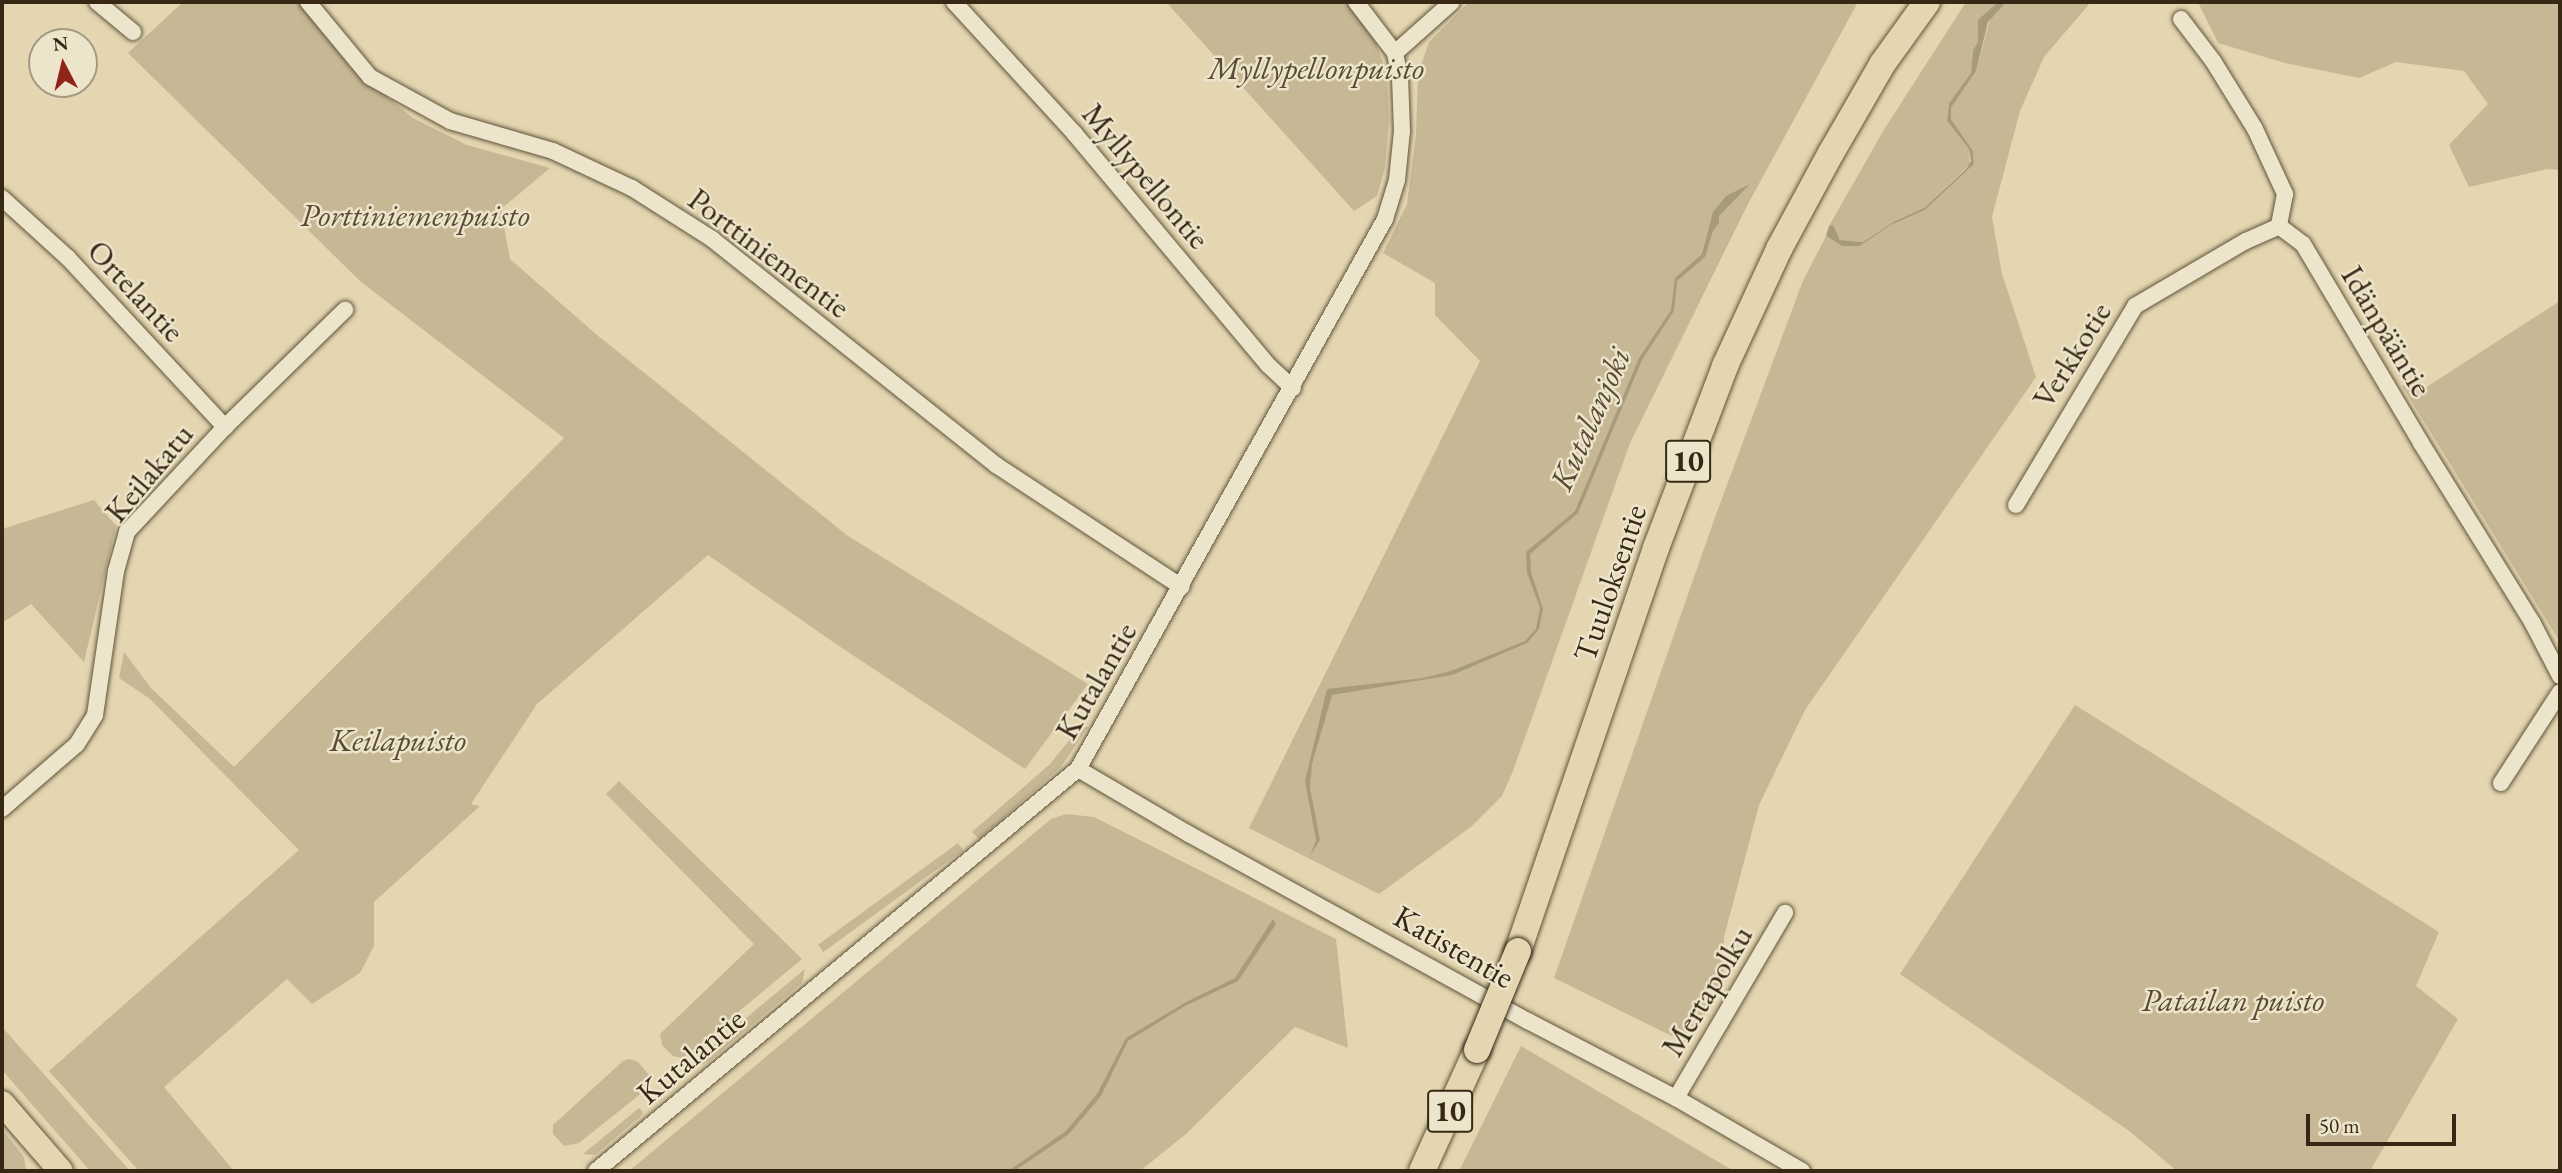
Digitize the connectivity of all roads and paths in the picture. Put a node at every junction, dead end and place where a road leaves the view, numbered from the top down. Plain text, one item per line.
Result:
1 (97, 2) edge
2 (308, 2) edge
3 (954, 2) edge
4 (1356, 2) edge
5 (1452, 2) edge
6 (1927, 2) edge
7 (2181, 19) dead end
8 (133, 32) dead end
9 (1395, 53) junction
10 (2, 198) edge
11 (2279, 226) junction
12 (345, 310) dead end
13 (1293, 388) junction
14 (225, 427) junction
15 (2016, 505) dead end
16 (1182, 587) junction
17 (2560, 676) edge
18 (2560, 692) edge
19 (1078, 769) junction
20 (2501, 783) dead end
21 (2, 809) edge
22 (1785, 913) dead end
23 (1676, 1098) junction
24 (2, 1103) edge
25 (61, 1171) edge
26 (596, 1171) edge
27 (1422, 1171) edge
28 (1802, 1171) edge

1 - 8 street
2 - 16 street, Porttiniementie
3 - 13 street, Myllypellontie
4 - 9 street
5 - 9 street
6 - 27 highway, Tuuloksentie / 10, bridge
7 - 11 street
9 - 13 street, Kutalantie
10 - 14 street, Ortelantie
11 - 15 street, Verkkotie
11 - 17 street, Idänpääntie
12 - 14 street, Keilakatu
13 - 16 street, Kutalantie
14 - 21 street, Keilakatu
16 - 19 street, Kutalantie
18 - 20 street
19 - 23 street, Katistentie
19 - 26 street, Kutalantie
22 - 23 street, Mertapolku
23 - 28 street, Katistentie
24 - 25 main road

